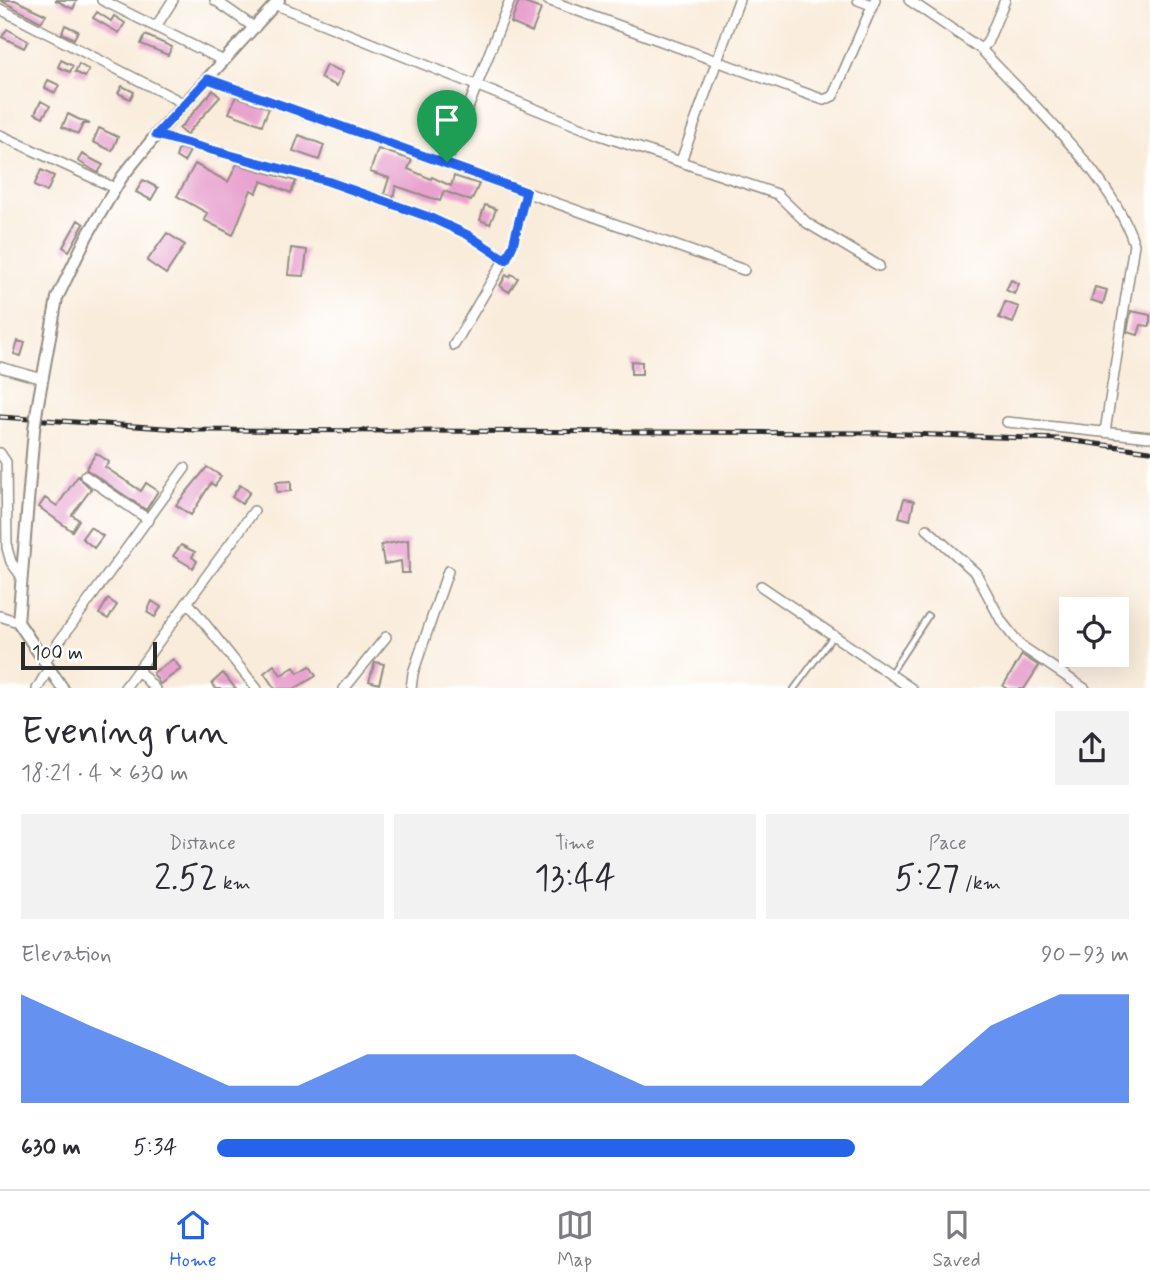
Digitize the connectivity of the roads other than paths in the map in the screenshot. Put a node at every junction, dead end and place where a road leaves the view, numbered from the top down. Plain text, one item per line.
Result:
1 (102, 0) edge
2 (173, 0) edge
3 (215, 0) edge
4 (509, 0) edge
5 (548, 0) edge
6 (739, 0) edge
7 (858, 0) edge
8 (909, 0) edge
9 (1005, 0) edge
10 (278, 3) edge
11 (873, 3) edge
12 (0, 9) edge
13 (157, 25) junction
14 (255, 27) junction
15 (981, 49) junction
16 (224, 61) junction
17 (715, 63) junction
18 (208, 79) junction
19 (476, 87) junction
20 (185, 104) junction
21 (0, 135) edge
22 (156, 135) junction
23 (681, 161) junction
24 (447, 162) junction
25 (115, 188) junction
26 (526, 192) junction
27 (506, 260) junction
28 (879, 266) dead end
29 (744, 270) dead end
30 (454, 345) dead end
31 (0, 368) edge
32 (43, 379) junction
33 (1007, 422) dead end
34 (1105, 432) junction
35 (1150, 437) edge
36 (0, 453) edge
37 (185, 468) dead end
38 (85, 476) dead end
39 (254, 511) dead end
40 (149, 520) junction
41 (927, 529) dead end
42 (448, 571) dead end
43 (22, 577) junction
44 (761, 586) dead end
45 (187, 601) junction
46 (0, 616) edge
47 (928, 616) dead end
48 (18, 622) junction
49 (833, 635) junction
50 (386, 636) dead end
51 (47, 665) junction
52 (138, 670) junction
53 (890, 674) junction
54 (37, 688) edge
55 (63, 688) edge
56 (124, 688) edge
57 (155, 688) edge
58 (257, 688) edge
59 (344, 688) edge
60 (411, 688) edge
61 (794, 688) edge
62 (912, 688) edge
63 (1085, 688) edge

1 - 13 street
2 - 13 street
3 - 14 street
4 - 19 street
5 - 17 street
6 - 17 street
7 - 11 street
8 - 15 street
9 - 15 street
10 - 14 street
10 - 19 street
11 - 17 street
12 - 20 street
13 - 16 street
14 - 16 street
15 - 34 street
16 - 18 street
17 - 23 street
18 - 20 street
18 - 24 street
19 - 23 street
19 - 24 street
20 - 22 street
21 - 25 street
22 - 25 street
22 - 27 street
23 - 28 street
24 - 26 street
25 - 32 street
26 - 27 street
26 - 29 street
27 - 30 street
31 - 32 street
32 - 43 street, bridge
33 - 34 street
34 - 35 street
36 - 43 street
37 - 40 street
38 - 40 street
39 - 45 street
40 - 51 street
41 - 63 street
42 - 60 street
43 - 48 street
44 - 49 street
45 - 52 street
45 - 58 street
46 - 48 street
47 - 53 lane
48 - 51 street
49 - 53 street
49 - 61 lane
50 - 59 street
51 - 54 street
51 - 55 street
52 - 56 street
52 - 57 street
53 - 62 street

